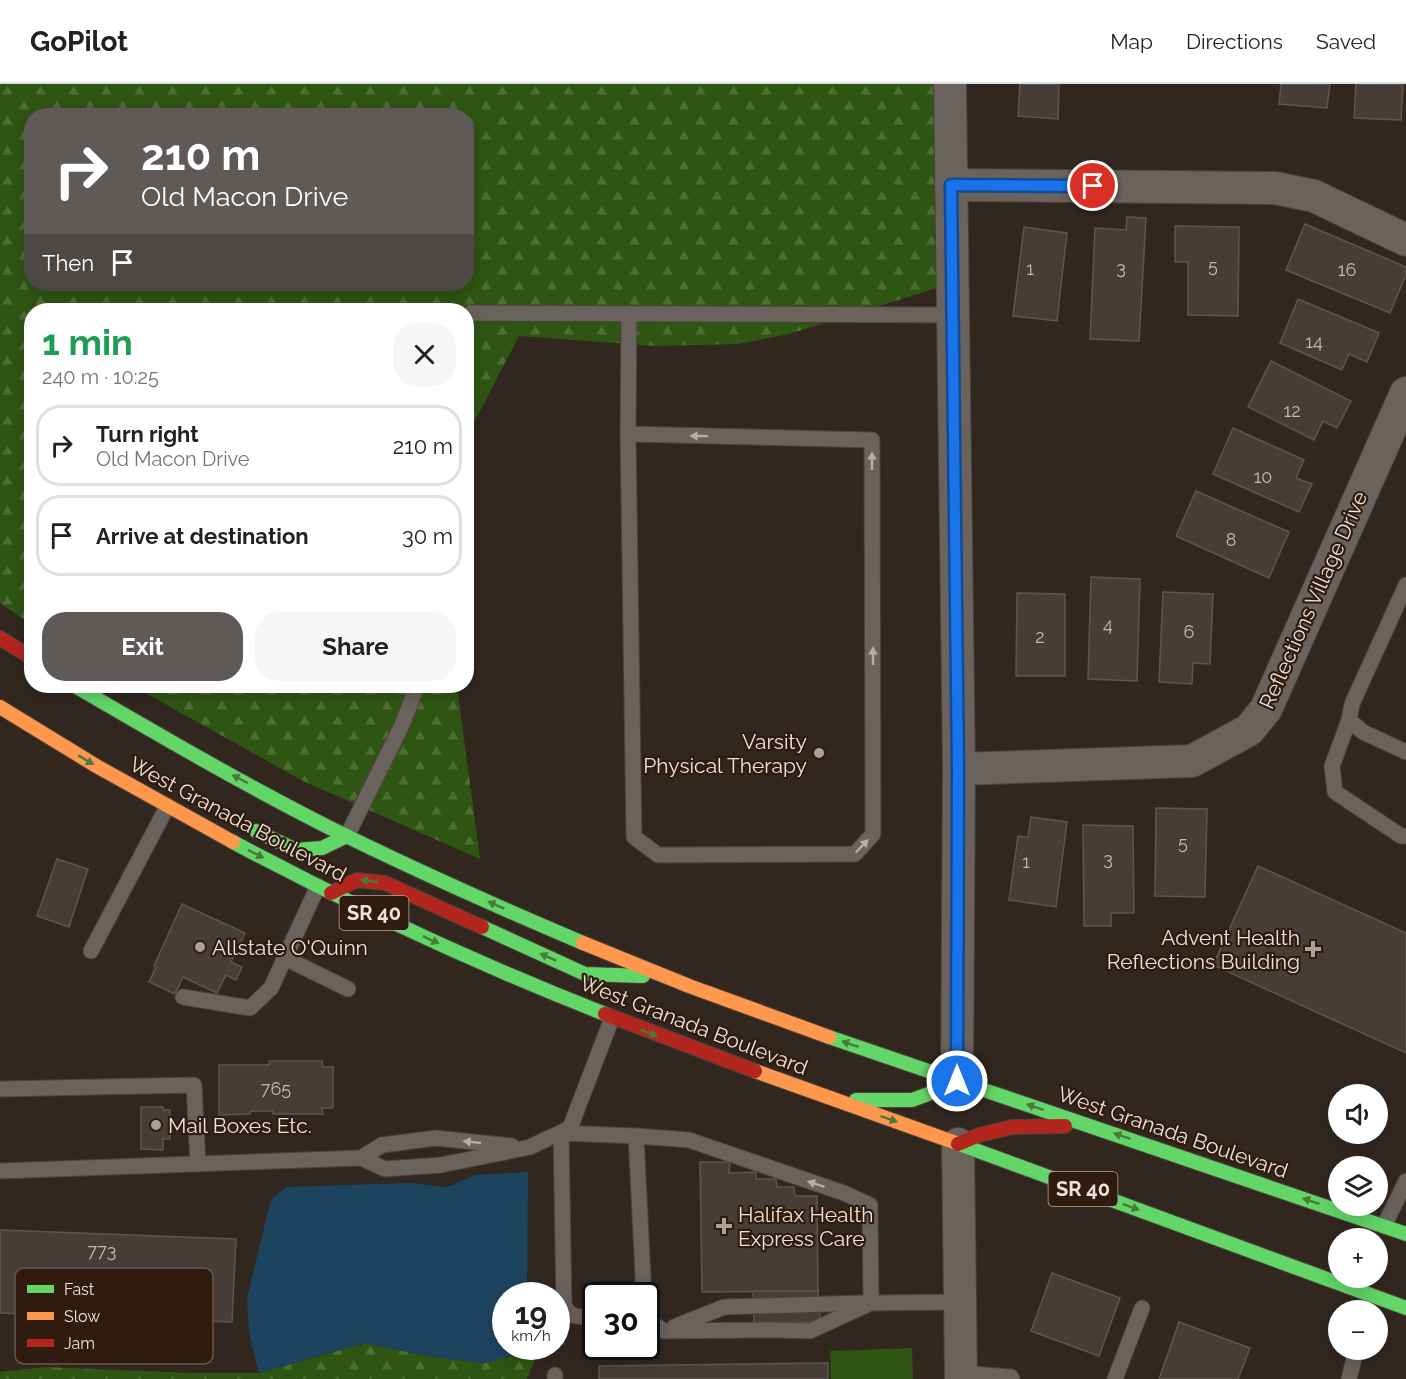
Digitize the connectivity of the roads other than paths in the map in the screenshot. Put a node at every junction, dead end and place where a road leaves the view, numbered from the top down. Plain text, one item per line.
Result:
1 (950, 84) edge
2 (951, 185) junction
3 (1406, 240) edge
4 (474, 314) edge
5 (629, 314) junction
6 (953, 315) junction
7 (1406, 393) edge
8 (628, 434) junction
9 (1406, 585) edge
10 (0, 638) edge
11 (24, 653) edge
12 (87, 693) edge
13 (414, 693) edge
14 (0, 707) edge
15 (1349, 720) junction
16 (35, 729) junction
17 (78, 740) dead end
18 (1406, 752) edge
19 (958, 769) junction
20 (167, 807) junction
21 (249, 828) dead end
22 (347, 836) junction
23 (1406, 836) edge
24 (325, 890) junction
25 (91, 951) dead end
26 (285, 958) junction
27 (666, 976) junction
28 (348, 988) dead end
29 (183, 998) dead end
30 (612, 1018) junction
31 (957, 1081) junction
32 (0, 1089) edge
33 (833, 1100) junction
34 (1090, 1126) junction
35 (561, 1133) junction
36 (636, 1136) junction
37 (958, 1144) junction
38 (530, 1148) junction
39 (361, 1158) junction
40 (198, 1164) junction
41 (0, 1171) edge
42 (1406, 1181) edge
43 (1384, 1226) junction
44 (1406, 1234) edge
45 (643, 1282) edge
46 (1369, 1294) junction
47 (1368, 1300) edge
48 (960, 1302) junction
49 (871, 1303) junction
50 (1142, 1308) dead end
51 (1406, 1308) edge
52 (582, 1317) edge
53 (660, 1328) edge
54 (664, 1331) junction
55 (1354, 1360) edge
56 (961, 1376) edge
57 (1012, 1379) edge
58 (1115, 1379) edge
59 (1349, 1379) edge

1 - 2 street
2 - 3 street
2 - 6 street
4 - 5 lane
5 - 6 lane
5 - 8 lane
6 - 19 street
7 - 19 street, Reflections Village Drive
8 -> 8 lane
9 - 15 lane
10 - 11 main road
22 -> 12 main road, West Granada Boulevard / SR 40
13 - 22 lane
14 - 16 main road, West Granada Boulevard / SR 40
15 - 18 lane
15 - 23 lane
16 - 17 main road
16 -> 20 main road, West Granada Boulevard / SR 40
19 - 31 street
20 -> 24 main road, West Granada Boulevard / SR 40
20 - 25 lane
21 - 22 main road
27 -> 22 main road, West Granada Boulevard / SR 40
24 - 26 lane
27 -> 24 main road
24 -> 30 main road, West Granada Boulevard / SR 40
26 - 28 lane
26 - 29 lane
31 -> 27 main road, West Granada Boulevard / SR 40
30 -> 33 main road, West Granada Boulevard / SR 40
30 - 35 lane
31 - 33 main road
34 -> 31 main road, West Granada Boulevard / SR 40
32 - 40 lane
33 -> 37 main road, West Granada Boulevard / SR 40
34 - 37 main road
43 -> 34 main road, West Granada Boulevard / SR 40
35 - 36 lane
35 - 38 lane
35 - 52 lane
36 - 45 lane
49 -> 36 lane
37 -> 46 main road, West Granada Boulevard / SR 40
37 - 48 street
38 - 39 lane
38 -> 39 lane
39 - 40 lane
40 - 41 lane
42 - 43 lane
43 - 44 main road, West Granada Boulevard / SR 40
46 - 47 lane
46 - 51 main road, West Granada Boulevard / SR 40
48 - 49 lane
48 - 56 street
49 - 54 lane
49 - 54 lane
50 - 58 lane
53 - 54 lane
55 - 59 lane
56 - 57 lane

